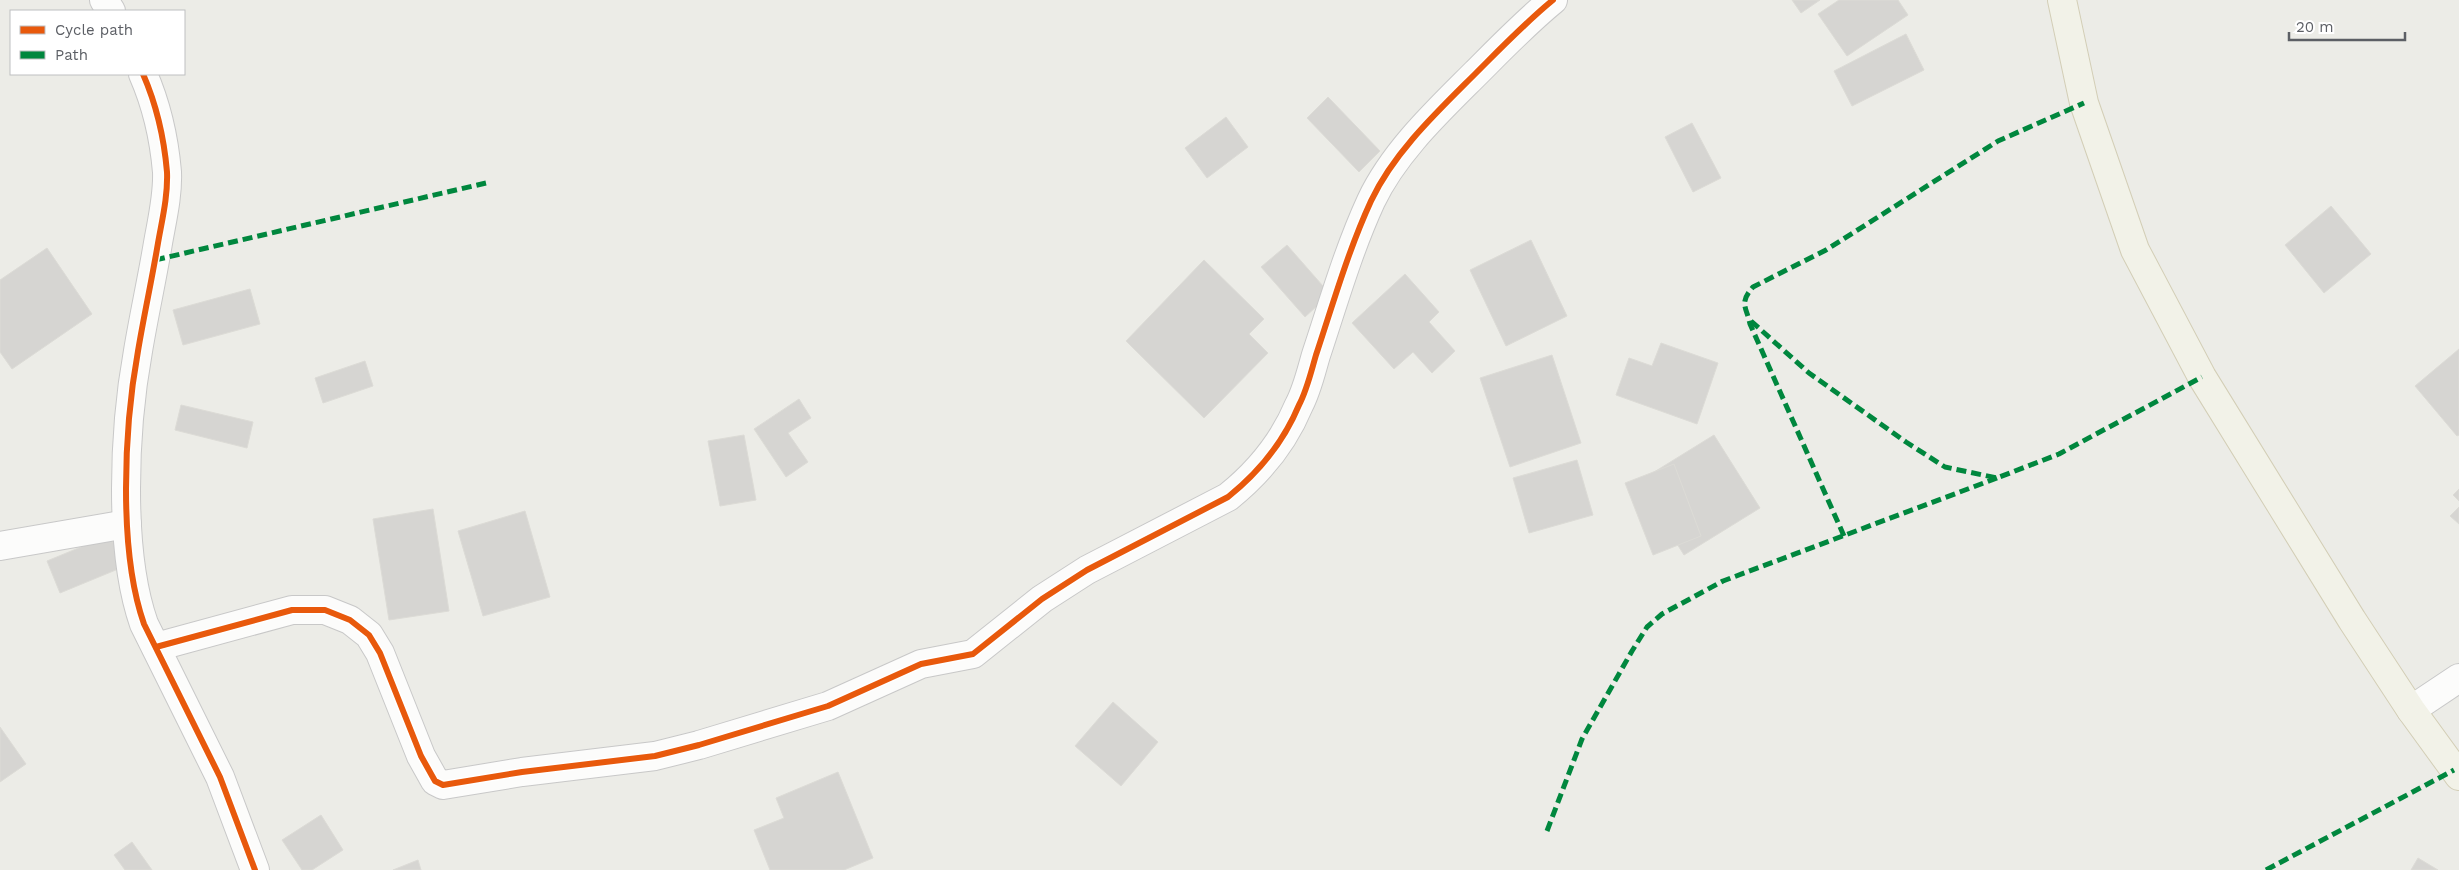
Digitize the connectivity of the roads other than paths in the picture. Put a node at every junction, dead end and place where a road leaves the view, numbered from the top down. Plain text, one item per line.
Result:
1 (1554, 0) edge
2 (2062, 0) edge
3 (143, 75) edge
4 (127, 524) junction
5 (0, 546) edge
6 (156, 647) junction
7 (2459, 678) edge
8 (2411, 710) junction
9 (2459, 776) edge
10 (255, 870) edge

1 - 6 street
2 - 8 main road
3 - 4 street
4 - 5 street
4 - 6 street
6 - 10 street
7 - 8 street
8 - 9 main road

